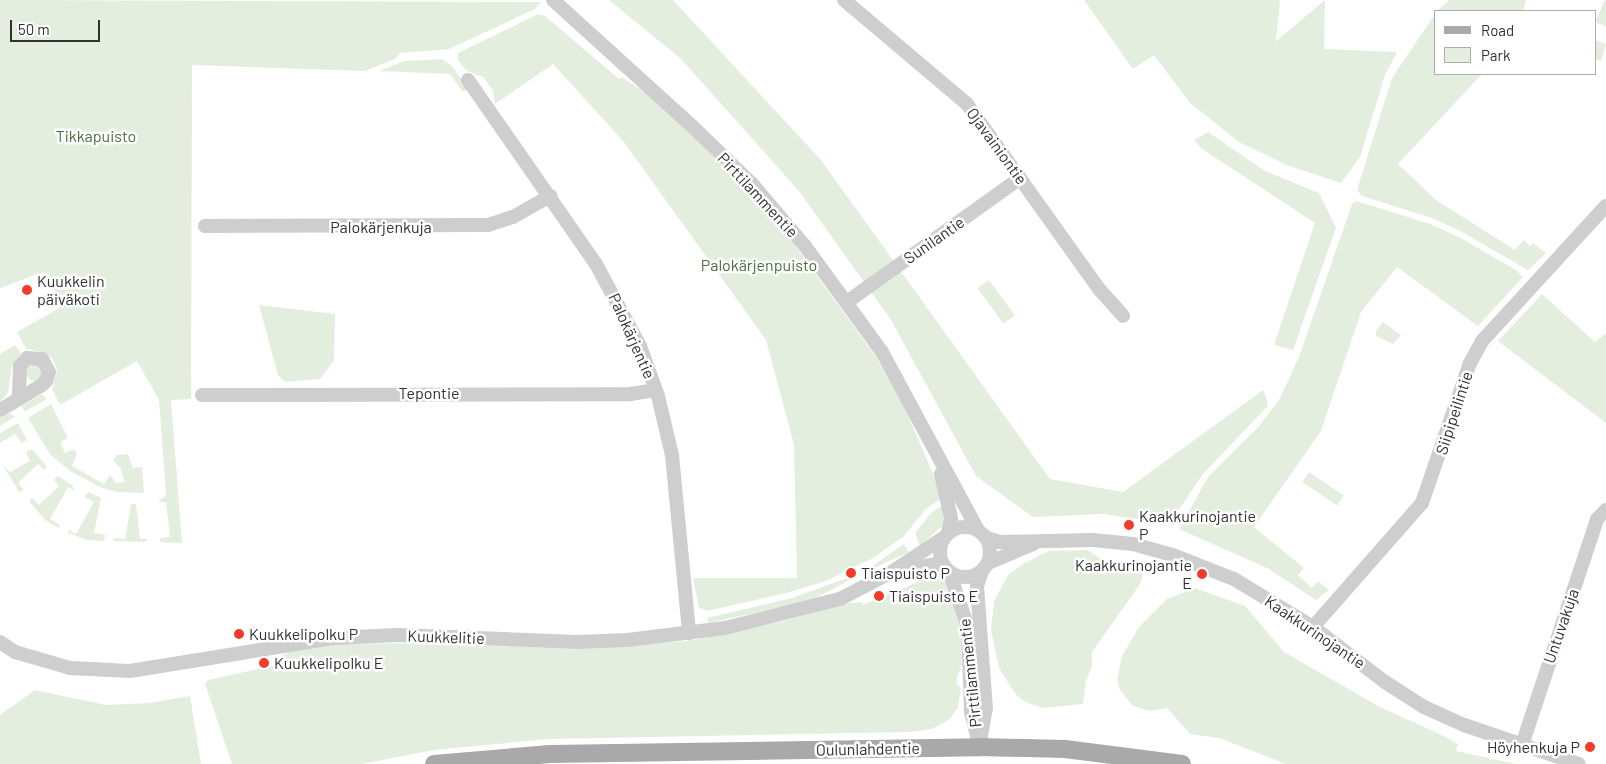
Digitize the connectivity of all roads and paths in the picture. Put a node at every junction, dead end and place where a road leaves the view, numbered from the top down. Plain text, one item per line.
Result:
1 (553, 0) edge
2 (844, 0) edge
3 (468, 80) dead end
4 (1020, 178) junction
5 (550, 196) junction
6 (1606, 206) edge
7 (205, 226) dead end
8 (847, 302) junction
9 (1123, 316) dead end
10 (655, 390) junction
11 (202, 395) dead end
12 (19, 399) dead end
13 (0, 410) edge
14 (935, 452) junction
15 (1606, 510) edge
16 (982, 534) junction
17 (946, 535) junction
18 (1039, 542) junction
19 (985, 566) junction
20 (945, 567) junction
21 (890, 573) junction
22 (1313, 627) junction
23 (689, 633) junction
24 (0, 642) edge
25 (1522, 745) junction
26 (979, 747) junction
27 (613, 759) edge
28 (434, 764) edge
29 (1182, 764) edge
30 (1579, 764) edge

1 - 8 street, Pirttilammentie
2 - 4 street, Ojavainiontie
3 - 5 street, Palokärjentie
4 - 8 street, Sunilantie
4 - 9 street, Ojavainiontie
5 - 7 street, Palokärjenkuja
5 - 10 street, Palokärjentie
6 - 22 street, Siipipeilintie
8 - 14 street, Pirttilammentie
10 - 11 street, Tepontie
10 - 23 street, Palokärjentie
12 - 13 street
14 - 16 street, Pirttilammentie
14 - 17 street, Pirttilammentie
15 - 25 street, Untuvakuja
16 - 17 street
16 - 18 street, Kaakkurinojantie
16 - 19 street
17 - 20 street
17 - 21 street, Kuukkelitie
18 - 19 street, Kaakkurinojantie
18 - 22 street, Kaakkurinojantie
19 - 20 street
19 - 26 street, Pirttilammentie
20 - 21 street, Kuukkelitie
20 - 26 street, Pirttilammentie
21 - 23 street, Kuukkelitie
22 - 25 street, Kaakkurinojantie
23 - 24 street, Kuukkelitie
25 - 30 street, Kaakkurinojantie
26 - 27 main road, Oulunlahdentie
26 - 29 main road, Oulunlahdentie
27 - 28 main road, Oulunlahdentie

